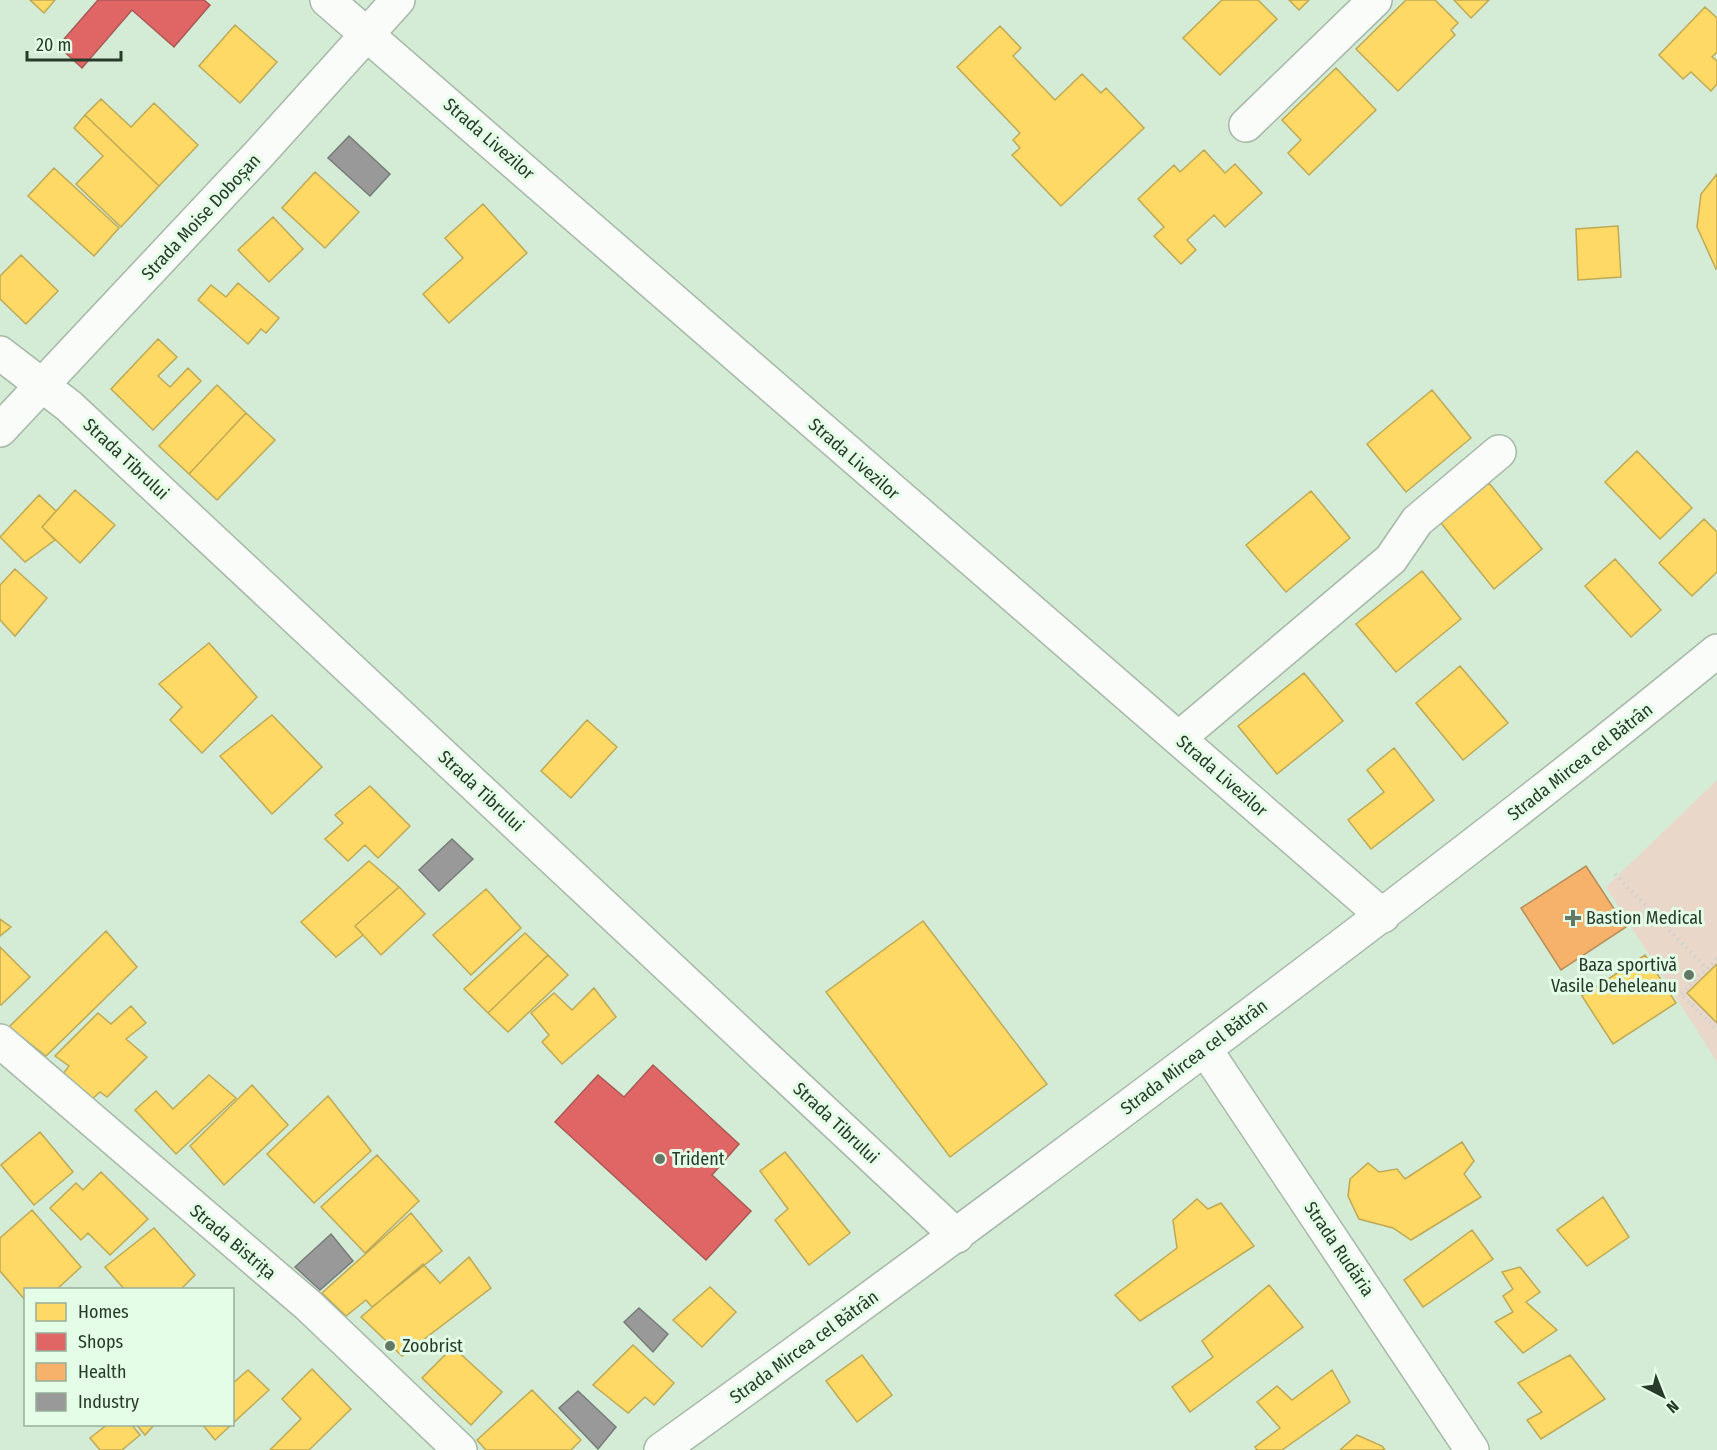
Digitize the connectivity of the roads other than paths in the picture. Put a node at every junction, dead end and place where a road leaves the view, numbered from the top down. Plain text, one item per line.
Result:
1 (327, 0) edge
2 (398, 0) edge
3 (1375, 0) edge
4 (368, 34) junction
5 (1246, 125) dead end
6 (0, 353) edge
7 (42, 386) junction
8 (0, 430) edge
9 (1500, 452) dead end
10 (1717, 651) edge
11 (1179, 738) junction
12 (1383, 916) junction
13 (0, 1041) edge
14 (1205, 1049) junction
15 (957, 1236) junction
16 (460, 1450) edge
17 (661, 1450) edge
18 (1473, 1450) edge

1 - 4 street, Strada Livezilor
2 - 4 street, Strada Moise Doboșan
3 - 5 street
4 - 7 street, Strada Moise Doboșan
4 - 11 street, Strada Livezilor
6 - 7 street, Strada Tibrului
7 - 8 street, Strada Moise Doboșan
7 - 15 street, Strada Tibrului
9 - 11 street
10 - 12 street, Strada Mircea cel Bătrân
11 - 12 street, Strada Livezilor
12 - 14 street, Strada Mircea cel Bătrân
13 - 16 street, Strada Bistrița
14 - 15 street, Strada Mircea cel Bătrân
14 - 18 street, Strada Rudăria
15 - 17 street, Strada Mircea cel Bătrân

